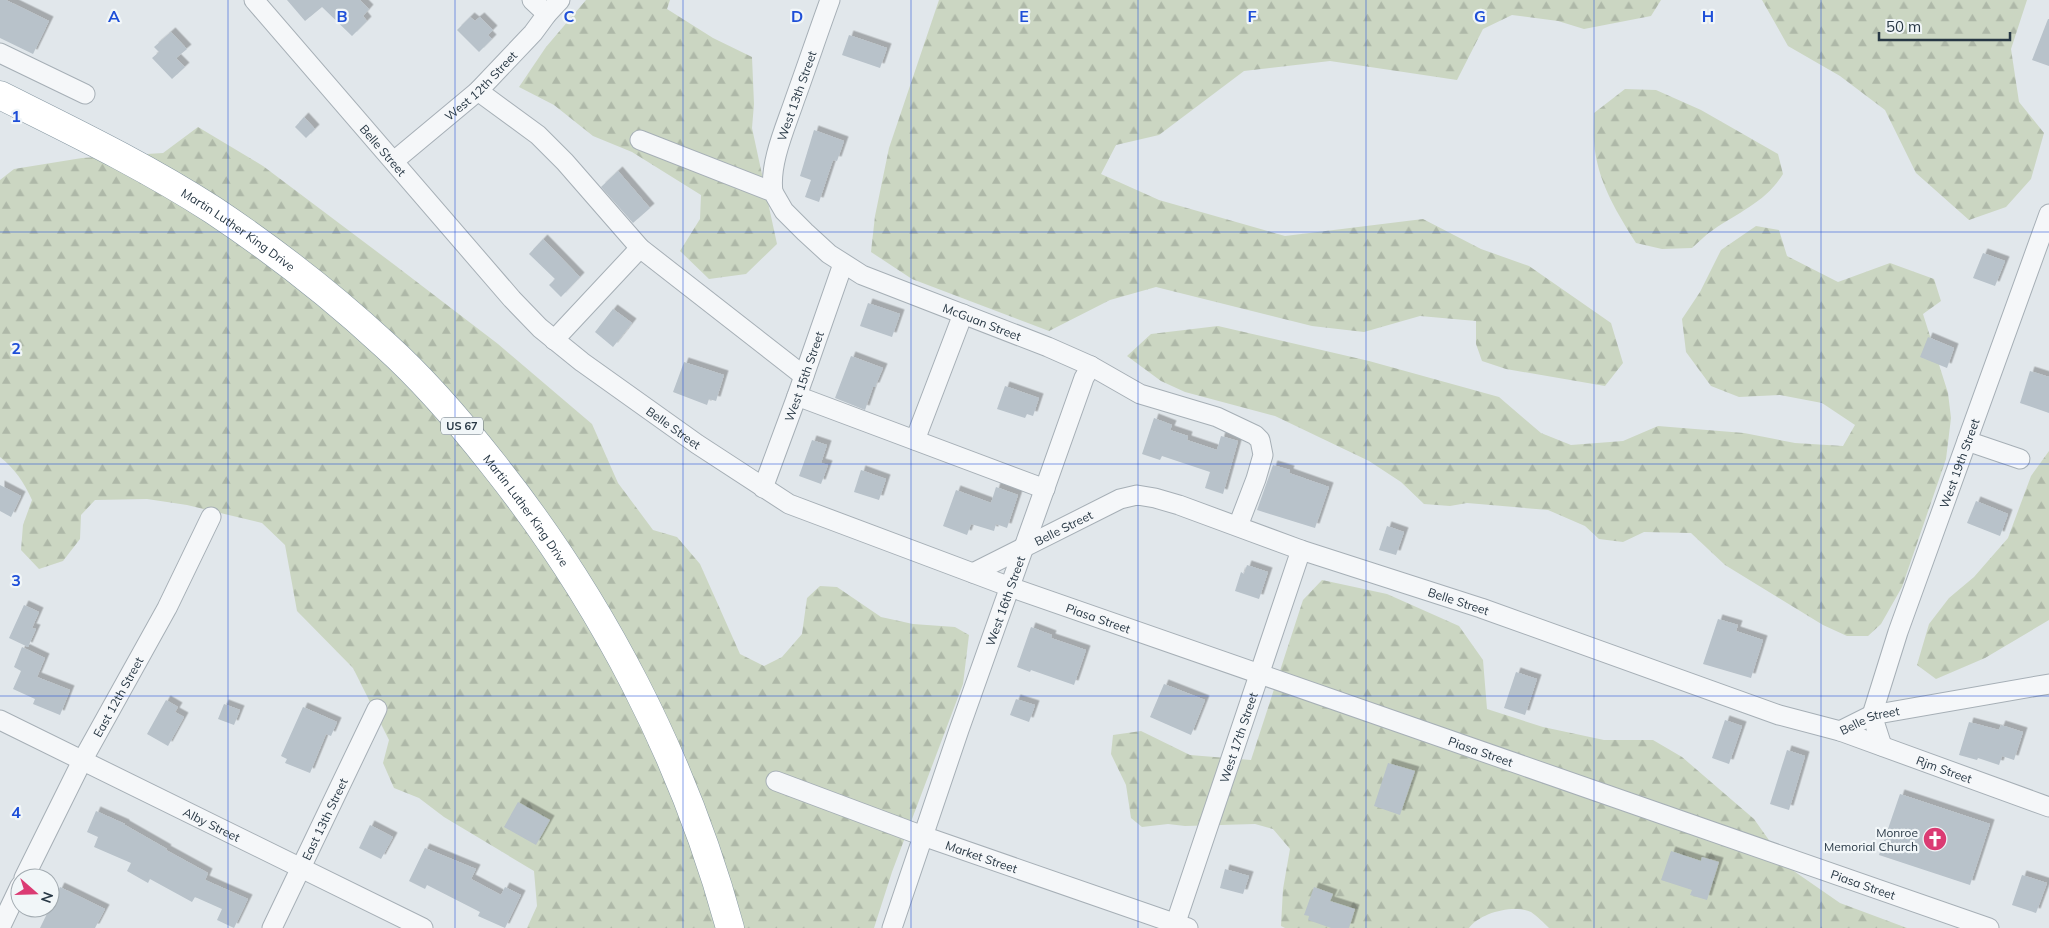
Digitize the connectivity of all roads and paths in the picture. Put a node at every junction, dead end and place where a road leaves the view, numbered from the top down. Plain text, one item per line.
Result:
1 (254, 0) edge
2 (532, 0) edge
3 (830, 0) edge
4 (553, 7) edge
5 (0, 53) edge
6 (478, 91) junction
7 (84, 94) dead end
8 (0, 95) edge
9 (640, 140) dead end
10 (394, 161) junction
11 (773, 192) junction
12 (2047, 226) edge
13 (640, 248) junction
14 (843, 264) junction
15 (964, 314) junction
16 (554, 340) junction
17 (1091, 366) junction
18 (804, 376) junction
19 (798, 396) junction
20 (915, 440) junction
21 (1967, 441) junction
22 (2020, 459) dead end
23 (763, 488) junction
24 (1045, 489) junction
25 (211, 517) dead end
26 (1238, 526) junction
27 (1024, 547) junction
28 (1301, 550) junction
29 (973, 573) junction
30 (1010, 587) junction
31 (1259, 674) junction
32 (2049, 684) edge
33 (377, 709) dead end
34 (1872, 715) junction
35 (0, 720) edge
36 (1840, 731) junction
37 (1882, 746) junction
38 (82, 761) junction
39 (776, 780) dead end
40 (2049, 807) edge
41 (923, 836) junction
42 (29, 868) edge
43 (300, 868) junction
44 (10, 907) edge
45 (1179, 926) edge
46 (1982, 927) edge
47 (0, 928) edge
48 (272, 928) edge
49 (423, 928) edge
50 (730, 928) edge
51 (892, 928) edge

1 - 10 street, Belle Street
2 - 4 street
3 - 11 street, West 13th Street
4 - 6 street, West 12th Street
5 - 7 street
6 - 10 street, West 12th Street
6 - 13 street
8 - 50 highway, Martin Luther King Drive / US 67
9 - 11 street
10 - 16 street, Belle Street
11 - 14 street, McGuan Street
12 - 21 street, West 19th Street
13 - 16 street
13 - 18 street
14 - 15 street, McGuan Street
14 - 18 street, West 15th Street
15 - 17 street, McGuan Street
15 - 20 street
16 - 23 street, Belle Street
17 - 24 street, West 16th Street
17 - 26 street, McGuan Street
18 - 19 street, West 15th Street
19 - 20 street
19 - 23 street, West 15th Street
20 - 24 street
21 - 22 street
21 - 34 street, West 19th Street
23 - 29 street, Belle Street
24 - 27 street, West 16th Street
25 - 38 street, East 12th Street
26 - 27 street, Belle Street
26 - 28 street, Belle Street
27 - 29 street, Belle Street
27 - 30 street, West 16th Street
28 - 31 street, West 17th Street
28 - 36 street, Belle Street
29 - 30 street, Piasa Street
30 - 31 street, Piasa Street
30 - 41 street, West 16th Street
31 - 45 street, West 17th Street
31 - 46 street, Piasa Street
32 - 34 street, Belle Street
33 - 43 street, East 13th Street
34 - 36 street, Belle Street
34 - 37 street
35 - 38 street, Alby Street
36 - 37 street, Rjm Street
37 - 40 street, Rjm Street
38 - 42 street, East 12th Street
38 - 43 street, Alby Street
39 - 41 street, Market Street
41 - 45 street, Market Street
41 - 51 street, West 16th Street
43 - 48 street, East 13th Street
43 - 49 street, Alby Street
44 - 47 street

